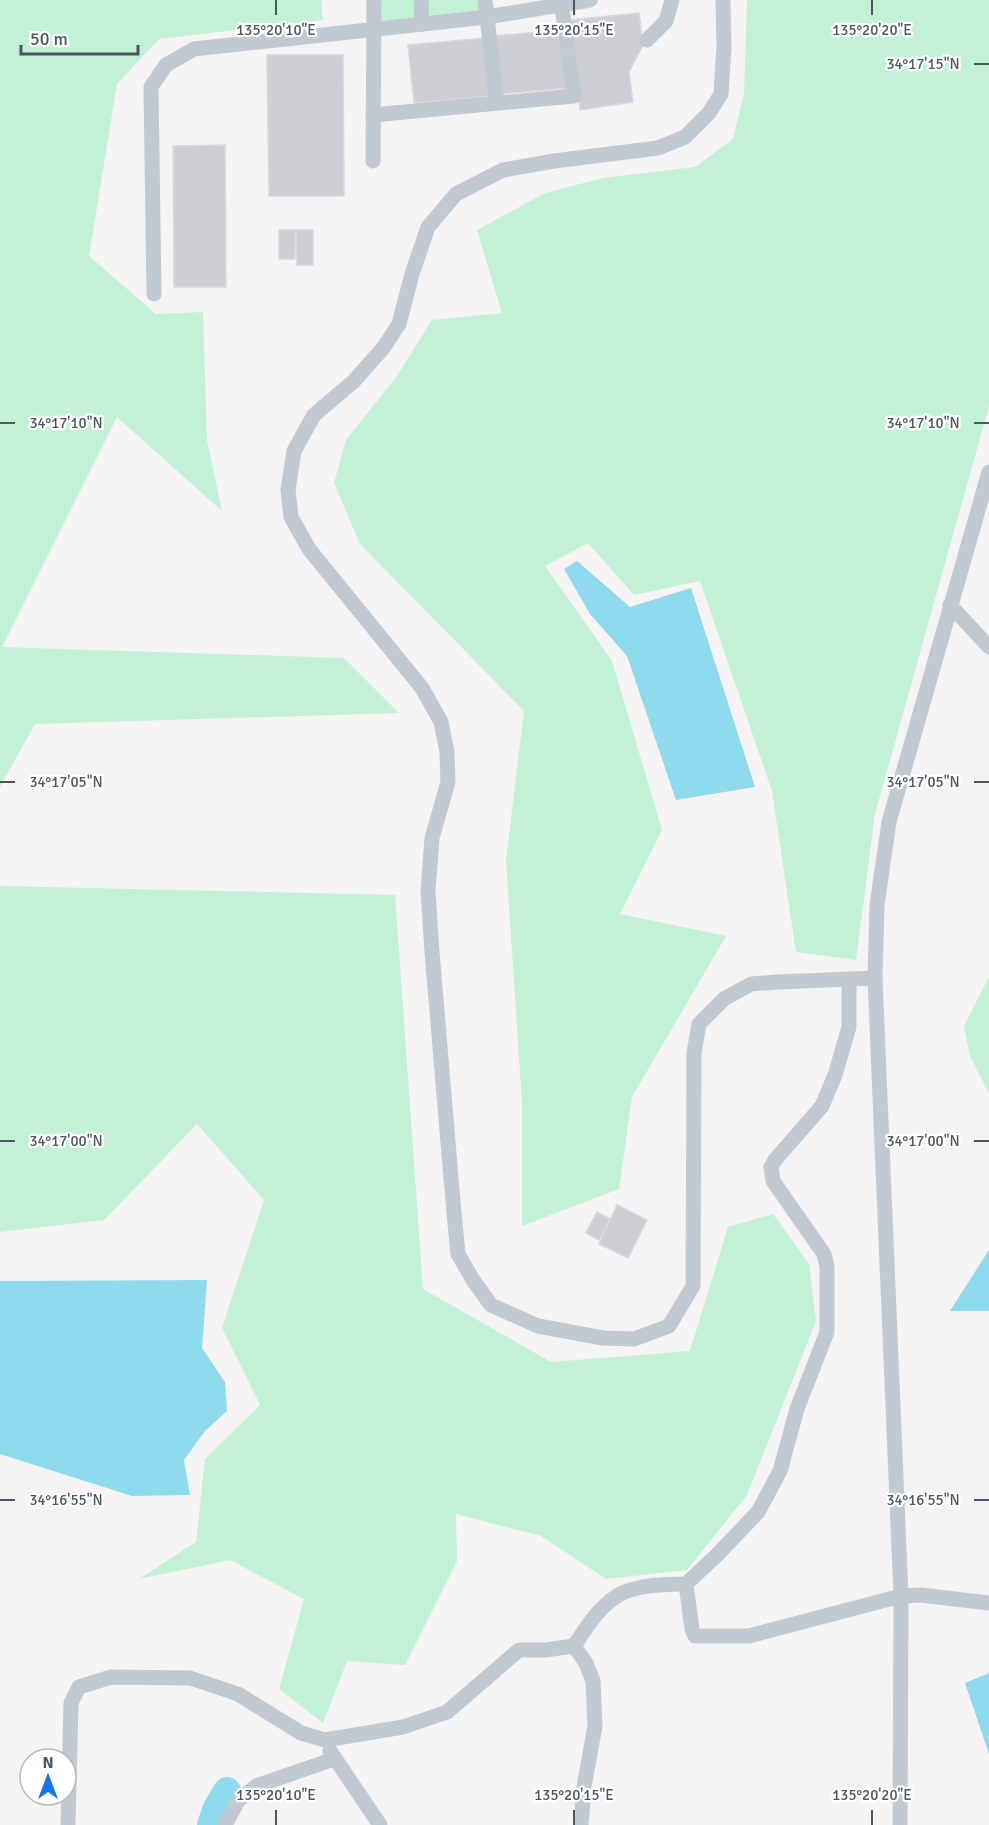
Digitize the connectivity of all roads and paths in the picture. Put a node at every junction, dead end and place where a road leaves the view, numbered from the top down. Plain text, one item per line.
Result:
1 (374, 0) edge
2 (421, 0) edge
3 (484, 0) edge
4 (590, 0) edge
5 (672, 0) edge
6 (723, 0) edge
7 (562, 2) edge
8 (487, 17) junction
9 (422, 24) junction
10 (374, 29) junction
11 (647, 40) dead end
12 (497, 103) junction
13 (373, 115) junction
14 (373, 160) dead end
15 (154, 294) dead end
16 (989, 472) edge
17 (950, 605) junction
18 (989, 647) edge
19 (875, 978) junction
20 (849, 980) junction
21 (686, 1584) junction
22 (901, 1596) junction
23 (989, 1603) edge
24 (574, 1646) junction
25 (324, 1740) junction
26 (334, 1758) junction
27 (68, 1825) edge
28 (225, 1825) edge
29 (380, 1825) edge
30 (581, 1825) edge
31 (900, 1825) edge

1 - 10 street
2 - 9 street
3 - 8 street
4 - 7 street
5 - 11 street
6 - 20 street
7 - 8 street
7 - 12 street
8 - 9 street
8 - 12 street
9 - 10 street
10 - 13 street
10 - 15 street
12 - 13 street
13 - 14 street
16 - 17 street
17 - 18 street
17 - 19 street
19 - 20 street
19 - 22 street
20 - 21 street
21 - 22 street
21 - 24 street
22 - 23 street
22 - 31 street
24 - 25 street
24 - 30 street
25 - 26 street
25 - 27 street
26 - 28 street
26 - 29 street

